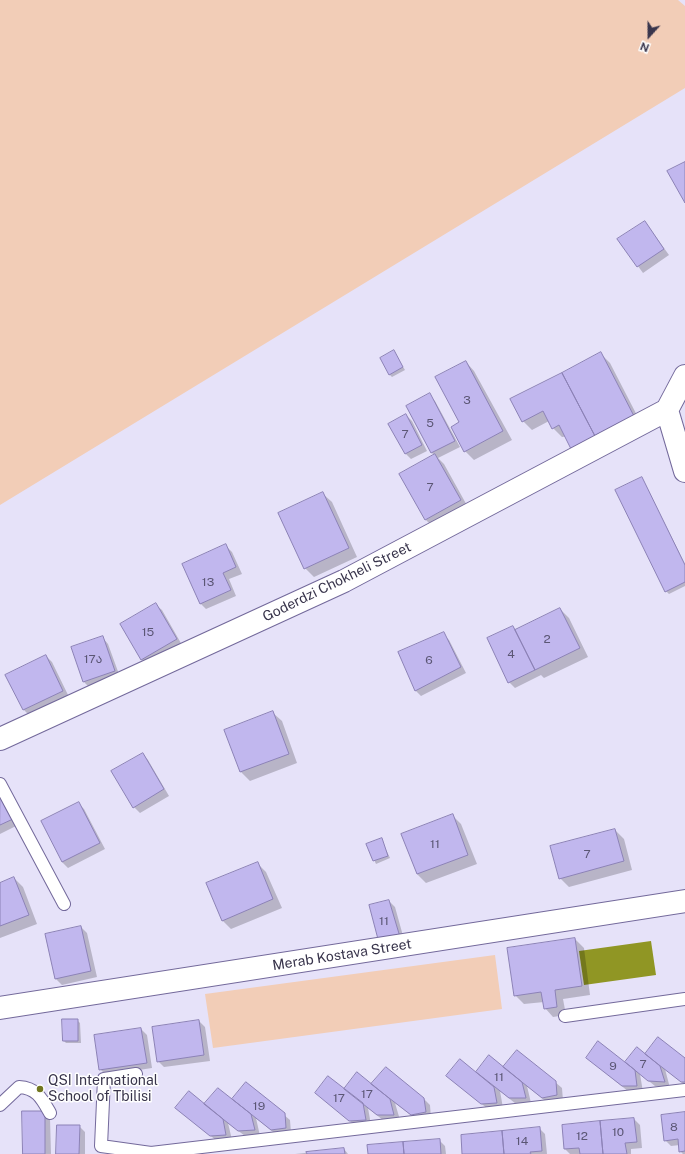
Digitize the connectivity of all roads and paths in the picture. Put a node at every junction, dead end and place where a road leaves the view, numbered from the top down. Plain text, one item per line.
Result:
1 (685, 376) edge
2 (667, 410) junction
3 (685, 471) edge
4 (0, 739) edge
5 (0, 784) edge
6 (685, 901) edge
7 (64, 904) dead end
8 (685, 999) edge
9 (0, 1008) edge
10 (565, 1016) dead end
11 (136, 1074) dead end
12 (685, 1090) edge
13 (0, 1105) edge
14 (50, 1113) dead end

1 - 2 street
2 - 3 street
2 - 4 street, Goderdzi Chokheli Street
5 - 7 lane
6 - 9 street, Merab Kostava Street
8 - 10 lane
11 - 12 lane
13 - 14 lane

